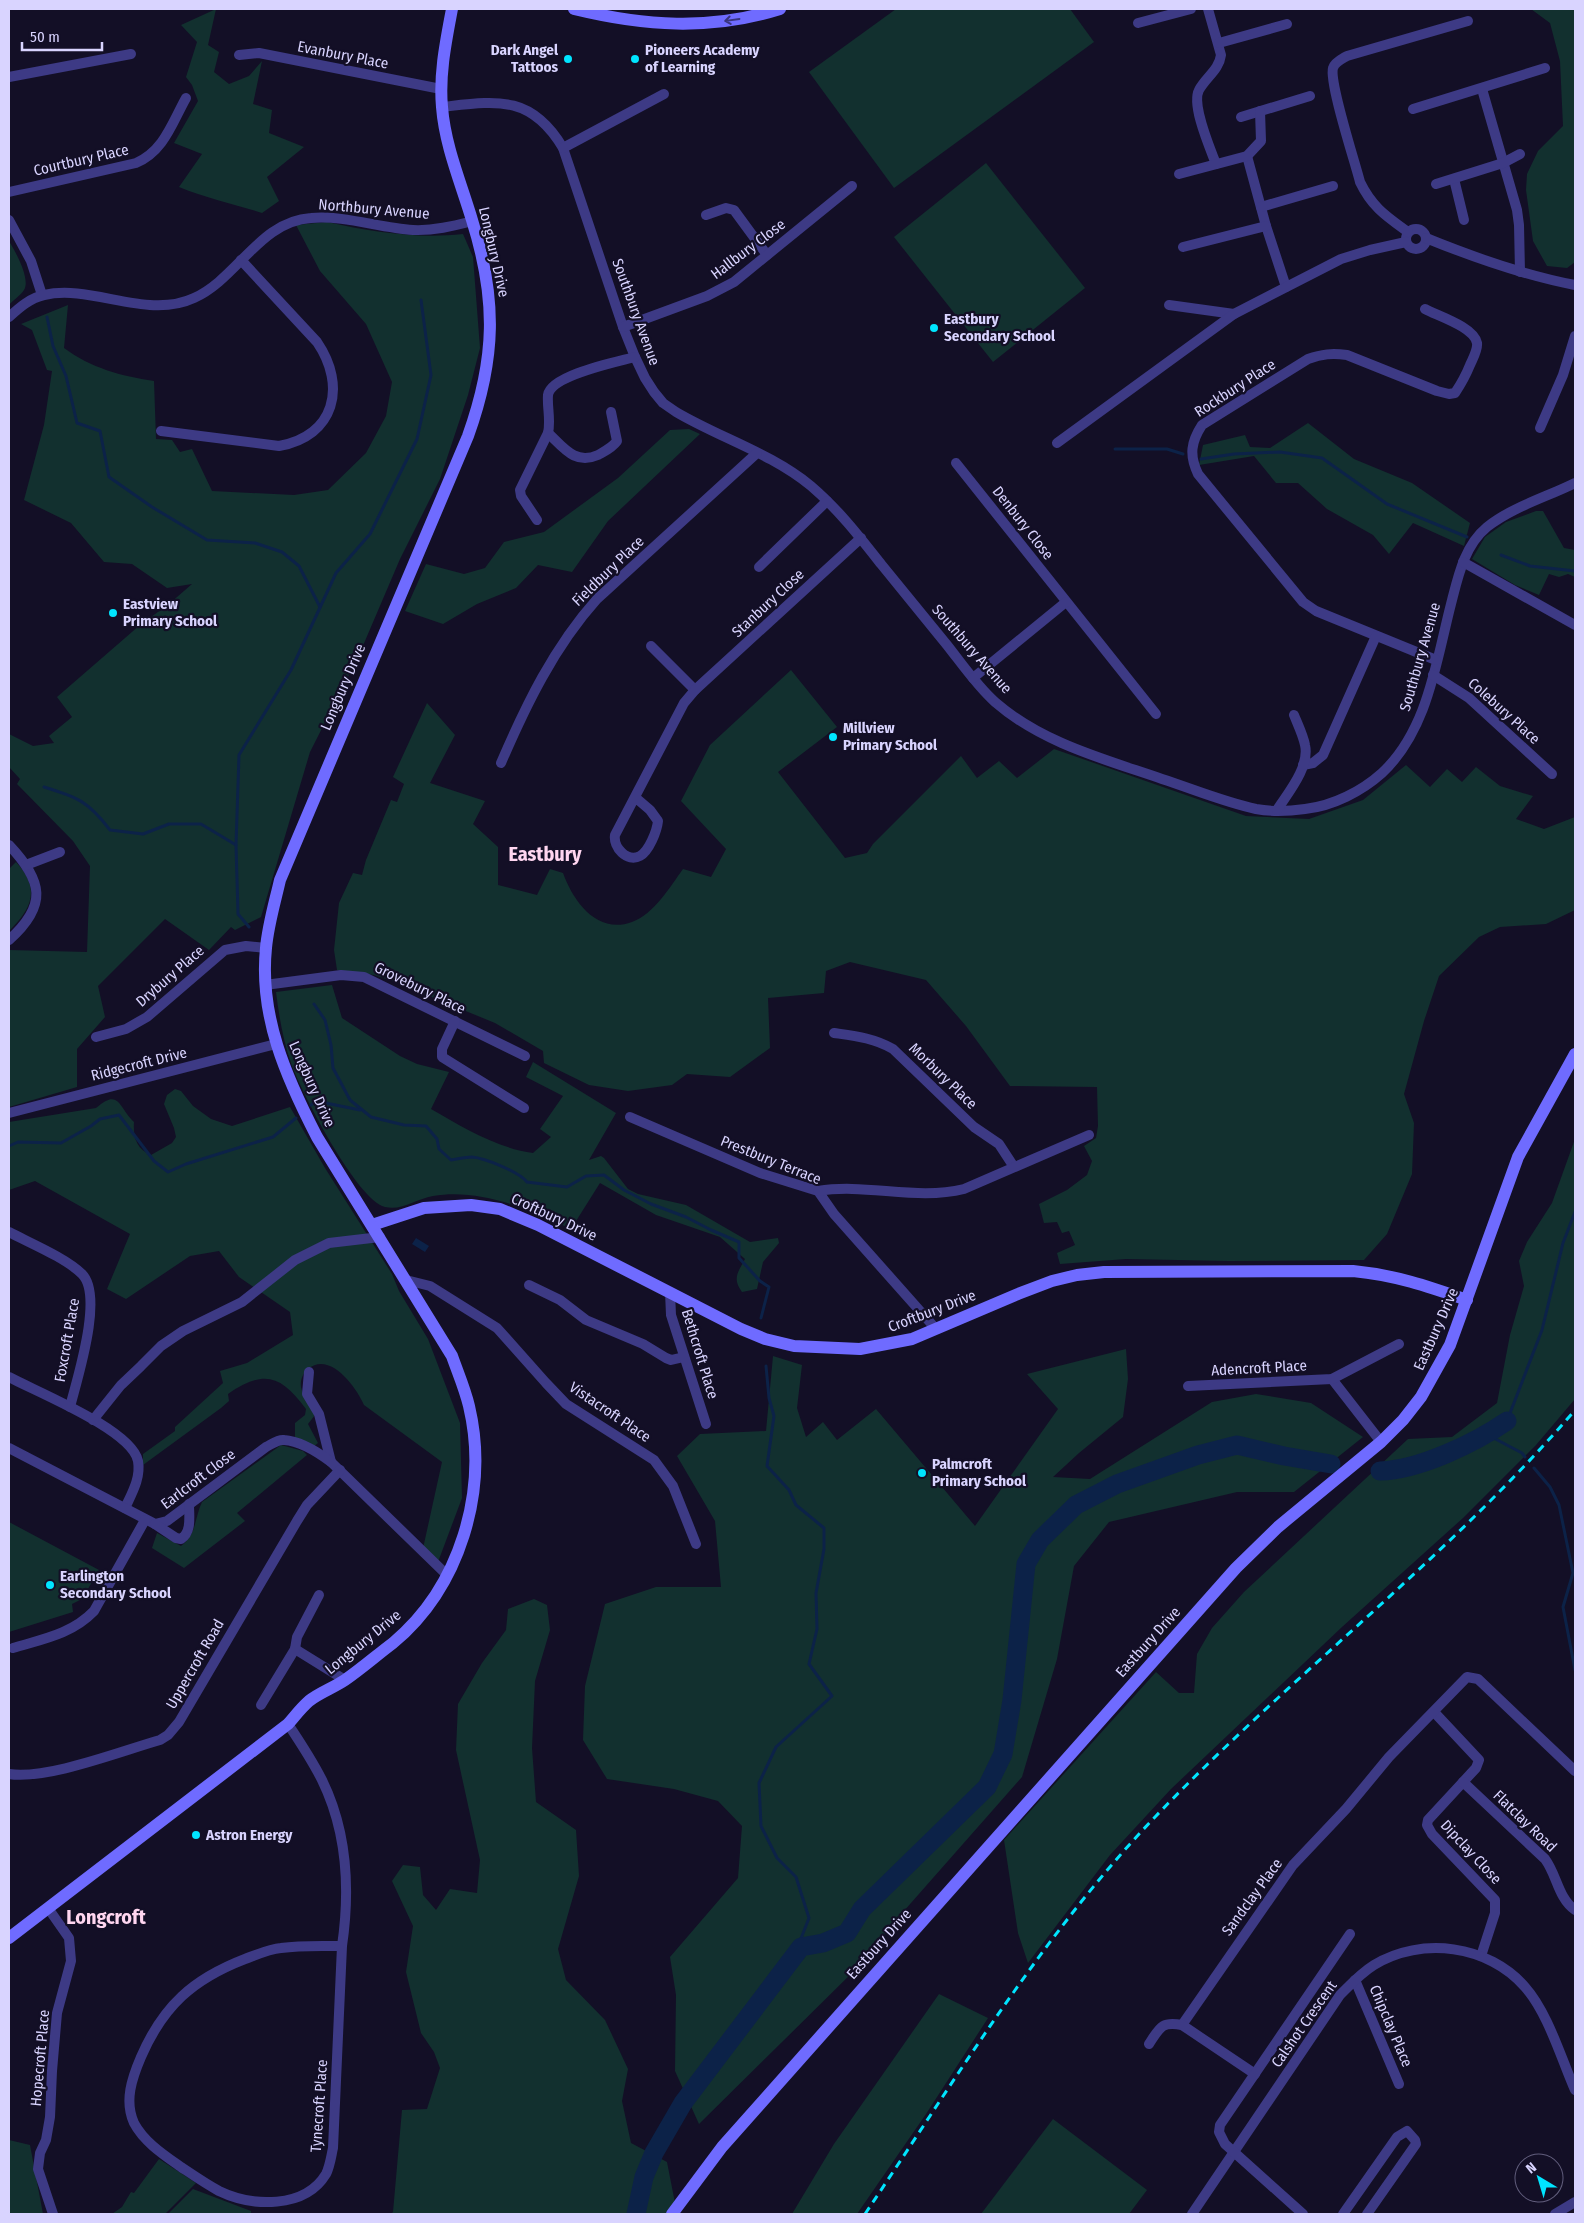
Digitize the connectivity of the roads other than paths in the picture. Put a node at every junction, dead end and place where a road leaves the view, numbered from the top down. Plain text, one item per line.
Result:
1 (452, 9) edge
2 (574, 9) edge
3 (780, 9) edge
4 (1190, 9) edge
5 (1208, 9) edge
6 (1468, 21) dead end
7 (1138, 23) dead end
8 (1286, 24) dead end
9 (1219, 43) junction
10 (131, 54) dead end
11 (239, 55) dead end
12 (1545, 68) dead end
13 (9, 77) edge
14 (441, 89) junction
15 (1482, 89) junction
16 (664, 94) dead end
17 (1310, 96) dead end
18 (186, 98) dead end
19 (442, 107) junction
20 (1414, 109) dead end
21 (1260, 111) junction
22 (1241, 116) dead end
23 (563, 148) junction
24 (1520, 154) dead end
25 (1247, 156) junction
26 (1503, 163) junction
27 (1216, 164) junction
28 (1179, 174) dead end
29 (1454, 180) junction
30 (1436, 184) dead end
31 (852, 186) dead end
32 (1333, 186) dead end
33 (9, 192) edge
34 (1261, 207) junction
35 (706, 215) dead end
36 (9, 220) edge
37 (1464, 220) dead end
38 (472, 221) junction
39 (1266, 226) junction
40 (1407, 237) junction
41 (1426, 238) junction
42 (1184, 247) dead end
43 (767, 255) junction
44 (241, 260) junction
45 (1520, 272) junction
46 (1575, 285) edge
47 (1286, 287) junction
48 (42, 295) junction
49 (1169, 305) dead end
50 (1425, 310) dead end
51 (1234, 314) junction
52 (9, 317) edge
53 (623, 327) junction
54 (1575, 336) edge
55 (635, 357) junction
56 (611, 412) dead end
57 (1540, 428) dead end
58 (161, 431) dead end
59 (548, 434) junction
60 (1057, 443) dead end
61 (757, 453) junction
62 (956, 463) dead end
63 (1575, 483) edge
64 (827, 501) junction
65 (536, 520) dead end
66 (860, 538) junction
67 (1463, 562) junction
68 (759, 567) dead end
69 (1066, 602) junction
70 (1575, 625) edge
71 (1376, 636) junction
72 (651, 646) dead end
73 (1436, 660) junction
74 (1433, 675) junction
75 (973, 678) junction
76 (695, 690) junction
77 (1156, 714) dead end
78 (1294, 715) dead end
79 (501, 763) dead end
80 (1303, 765) junction
81 (1552, 774) dead end
82 (636, 798) junction
83 (1277, 810) junction
84 (9, 845) edge
85 (60, 852) dead end
86 (26, 865) junction
87 (9, 940) edge
88 (266, 948) junction
89 (265, 985) junction
90 (454, 1021) junction
91 (834, 1033) dead end
92 (96, 1038) dead end
93 (276, 1044) junction
94 (1575, 1054) edge
95 (525, 1056) dead end
96 (524, 1108) dead end
97 (9, 1113) edge
98 (630, 1117) dead end
99 (1089, 1135) dead end
100 (1014, 1167) junction
101 (818, 1191) junction
102 (372, 1225) junction
103 (9, 1232) edge
104 (380, 1237) junction
105 (406, 1280) junction
106 (530, 1285) dead end
107 (670, 1292) junction
108 (1467, 1300) junction
109 (936, 1329) junction
110 (1399, 1344) dead end
111 (684, 1357) junction
112 (308, 1372) dead end
113 (9, 1377) edge
114 (1332, 1379) junction
115 (1188, 1386) dead end
116 (70, 1407) junction
117 (93, 1420) junction
118 (706, 1424) dead end
119 (1381, 1442) junction
120 (9, 1448) edge
121 (331, 1462) junction
122 (340, 1470) junction
123 (189, 1504) junction
124 (125, 1508) junction
125 (145, 1520) junction
126 (155, 1524) junction
127 (696, 1544) dead end
128 (447, 1575) junction
129 (319, 1595) dead end
130 (13, 1648) dead end
131 (295, 1649) junction
132 (345, 1680) junction
133 (261, 1705) dead end
134 (1434, 1712) junction
135 (288, 1724) junction
136 (1575, 1771) edge
137 (9, 1774) edge
138 (1463, 1782) junction
139 (48, 1908) junction
140 (1575, 1910) edge
141 (1350, 1934) dead end
142 (9, 1937) edge
143 (342, 1946) junction
144 (1481, 1956) junction
145 (1355, 1980) junction
146 (1182, 2025) junction
147 (1149, 2044) dead end
148 (1255, 2074) junction
149 (1399, 2084) dead end
150 (1575, 2090) edge
151 (1234, 2152) junction
152 (1575, 2202) edge
153 (53, 2214) edge
154 (672, 2214) edge
155 (1192, 2214) edge
156 (1302, 2214) edge
157 (1343, 2214) edge
158 (1367, 2214) edge
159 (1555, 2214) edge

1 - 14 street, Longbury Drive
3 -> 2 street
4 - 7 street
5 - 9 street
6 - 40 street
8 - 9 street
9 - 27 street
10 - 13 street
11 - 14 street, Evanbury Place
12 - 15 street
14 - 19 street, Longbury Drive
15 - 20 street
15 - 26 street
16 - 23 street
17 - 21 street
18 - 33 street, Courtbury Place
19 - 23 street, Southbury Avenue
19 - 38 street, Longbury Drive
21 - 22 street
21 - 25 street
23 - 53 street, Southbury Avenue
24 - 26 street
25 - 27 street
25 - 34 street
26 - 29 street
26 - 45 street
27 - 28 street
29 - 30 street
29 - 37 street
31 - 43 street, Hallbury Close
32 - 34 street
34 - 39 street
35 - 43 street
36 - 48 street
38 - 44 street, Northbury Avenue
38 - 88 street, Longbury Drive
39 - 42 street
39 - 47 street
40 - 41 street
40 - 41 street
40 - 47 street
41 - 45 street
43 - 53 street, Hallbury Close
44 - 48 street, Northbury Avenue
44 - 58 street
45 - 46 street
47 - 51 street
48 - 52 street, Northbury Avenue
49 - 51 street
50 - 71 street, Rockbury Place
51 - 60 street
53 - 55 street, Southbury Avenue
54 - 57 street
55 - 59 street
55 - 61 street, Southbury Avenue
56 - 59 street
59 - 65 street
61 - 64 street, Southbury Avenue
61 - 79 street, Fieldbury Place
62 - 69 street, Denbury Close
63 - 67 street, Southbury Avenue
64 - 66 street, Southbury Avenue
64 - 68 street
66 - 75 street, Southbury Avenue
66 - 76 street, Stanbury Close
67 - 70 street
67 - 73 street, Southbury Avenue
69 - 75 street
69 - 77 street, Denbury Close
71 - 73 street, Rockbury Place
71 - 80 street
72 - 76 street
73 - 74 street, Southbury Avenue
74 - 81 street, Colebury Place
74 - 83 street, Southbury Avenue
75 - 83 street, Southbury Avenue
76 - 82 street, Stanbury Close
78 - 80 street
80 - 83 street
82 - 82 street, Stanbury Close
84 - 86 street
85 - 86 street
86 - 87 street
88 - 89 street, Longbury Drive
88 - 92 street, Drybury Place
89 - 90 street, Grovebury Place
89 - 93 street, Longbury Drive
90 - 95 street, Grovebury Place
90 - 96 street
91 - 100 street, Morbury Place
93 - 97 street, Ridgecroft Drive
93 - 102 street, Longbury Drive
94 - 108 street, Eastbury Drive
98 - 101 street, Prestbury Terrace
99 - 100 street
100 - 101 street
101 - 109 street, Prestbury Terrace
102 - 104 street, Longbury Drive
102 - 107 street, Croftbury Drive
103 - 116 street, Foxcroft Place
104 - 105 street, Longbury Drive
104 - 117 street
105 - 127 street, Vistacroft Place
105 - 128 street, Longbury Drive
106 - 111 street
107 - 109 street, Croftbury Drive
107 - 111 street, Bethcroft Place
108 - 109 street, Croftbury Drive
108 - 119 street, Eastbury Drive
110 - 114 street, Adencroft Place
111 - 118 street, Bethcroft Place
112 - 121 street
113 - 116 street
114 - 115 street, Adencroft Place
114 - 119 street
116 - 117 street
117 - 124 street
119 - 154 street, Eastbury Drive
120 - 124 street, Earlcroft Close
121 - 122 street
121 - 123 street, Earlcroft Close
122 - 128 street
122 - 137 street, Uppercroft Road
123 - 126 street, Earlcroft Close
123 - 126 street
124 - 125 street, Earlcroft Close
125 - 126 street, Earlcroft Close
125 - 130 street, Earlcroft Close
128 - 132 street, Longbury Drive
129 - 131 street
131 - 132 street
131 - 133 street
132 - 135 street, Longbury Drive
134 - 136 street
134 - 138 street, Dipclay Close
134 - 146 street, Sandclay Place
135 - 139 street, Longbury Drive
135 - 143 street, Tynecroft Place
138 - 140 street, Flatclay Road
138 - 144 street, Dipclay Close
139 - 142 street, Longbury Drive
139 - 153 street, Hopecroft Place
141 - 148 street
143 - 143 street, Tynecroft Place
144 - 145 street, Calshot Crescent
144 - 150 street, Calshot Crescent
145 - 149 street, Chipclay Place
145 - 151 street, Calshot Crescent
146 - 147 street
146 - 148 street
148 - 151 street
151 - 155 street, Calshot Crescent
151 - 156 street
152 - 159 street
157 - 158 street

